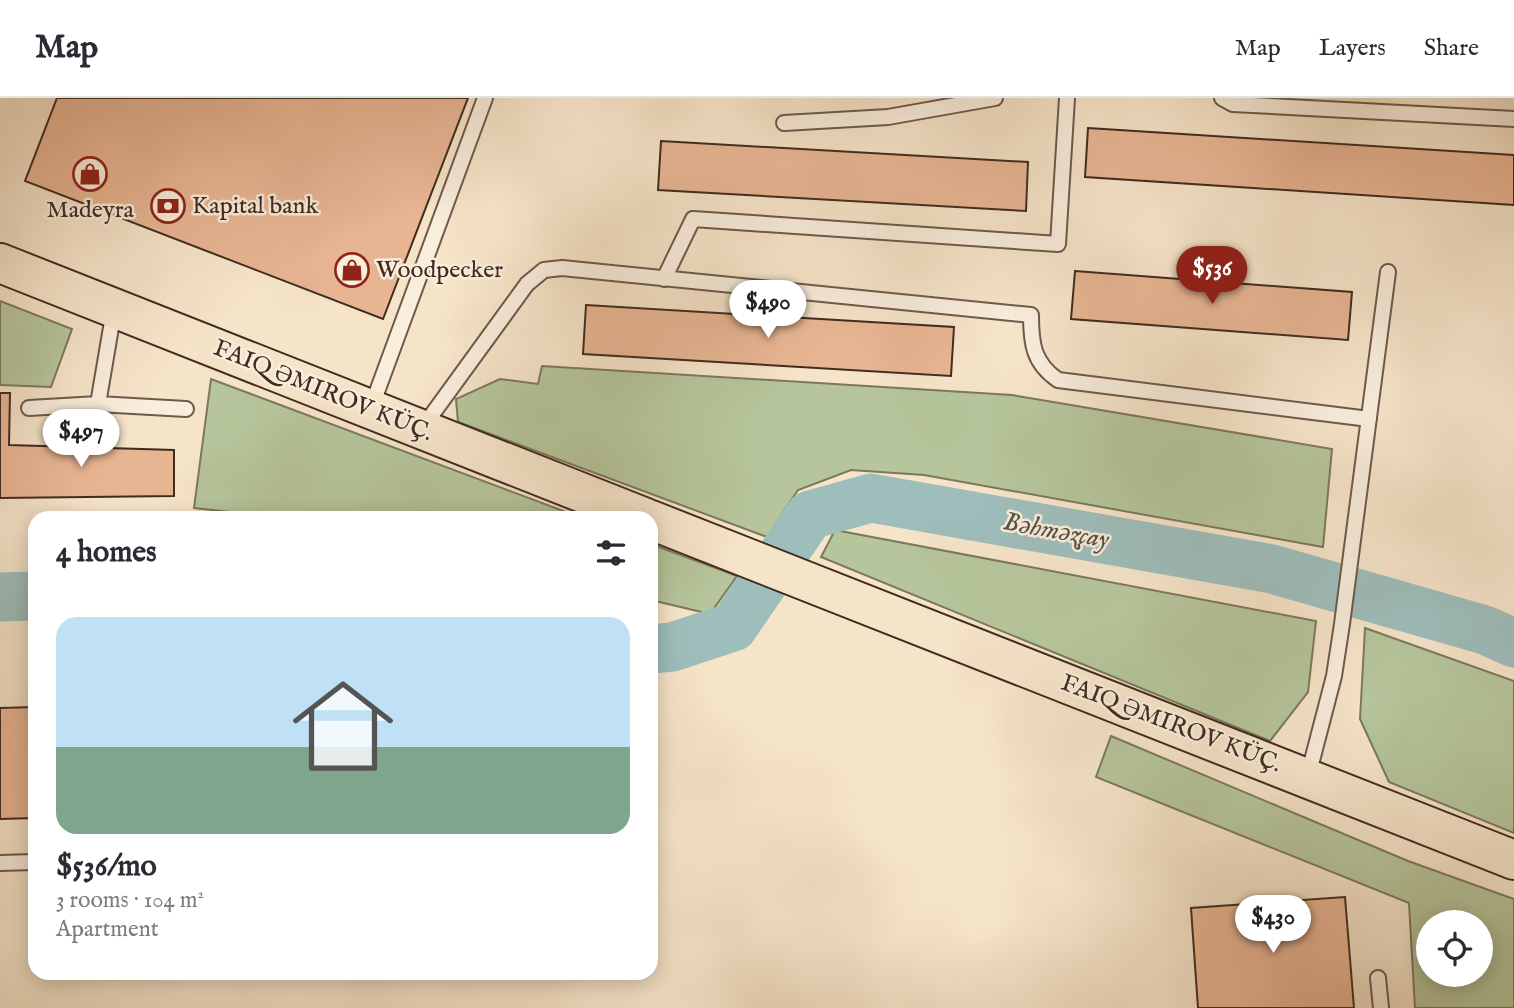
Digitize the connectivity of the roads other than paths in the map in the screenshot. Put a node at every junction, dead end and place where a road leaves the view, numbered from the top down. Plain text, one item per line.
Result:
1 (485, 98) edge
2 (995, 98) edge
3 (1067, 98) edge
4 (1222, 98) edge
5 (1514, 119) edge
6 (784, 122) dead end
7 (0, 263) edge
8 (1388, 272) dead end
9 (664, 279) junction
10 (114, 309) junction
11 (98, 404) junction
12 (29, 408) dead end
13 (186, 409) dead end
14 (370, 409) junction
15 (1368, 419) junction
16 (421, 429) junction
17 (629, 511) edge
18 (658, 522) edge
19 (1307, 778) junction
20 (1514, 860) edge
21 (28, 862) edge
22 (0, 863) edge
23 (1378, 978) dead end
24 (1381, 1008) edge

1 - 14 lane
2 - 6 lane
3 - 9 lane
4 - 5 lane
7 - 10 highway, FAIQ ƏMIROV KÜÇ.
8 - 15 lane
9 - 15 lane
9 - 16 lane
10 - 11 lane
10 - 14 highway, FAIQ ƏMIROV KÜÇ.
11 - 12 lane
11 - 13 lane
14 - 16 highway, FAIQ ƏMIROV KÜÇ.
15 - 19 lane
16 - 17 highway, FAIQ ƏMIROV KÜÇ.
18 - 19 highway, FAIQ ƏMIROV KÜÇ.
19 - 20 highway, FAIQ ƏMIROV KÜÇ.
21 - 22 lane
23 - 24 lane

